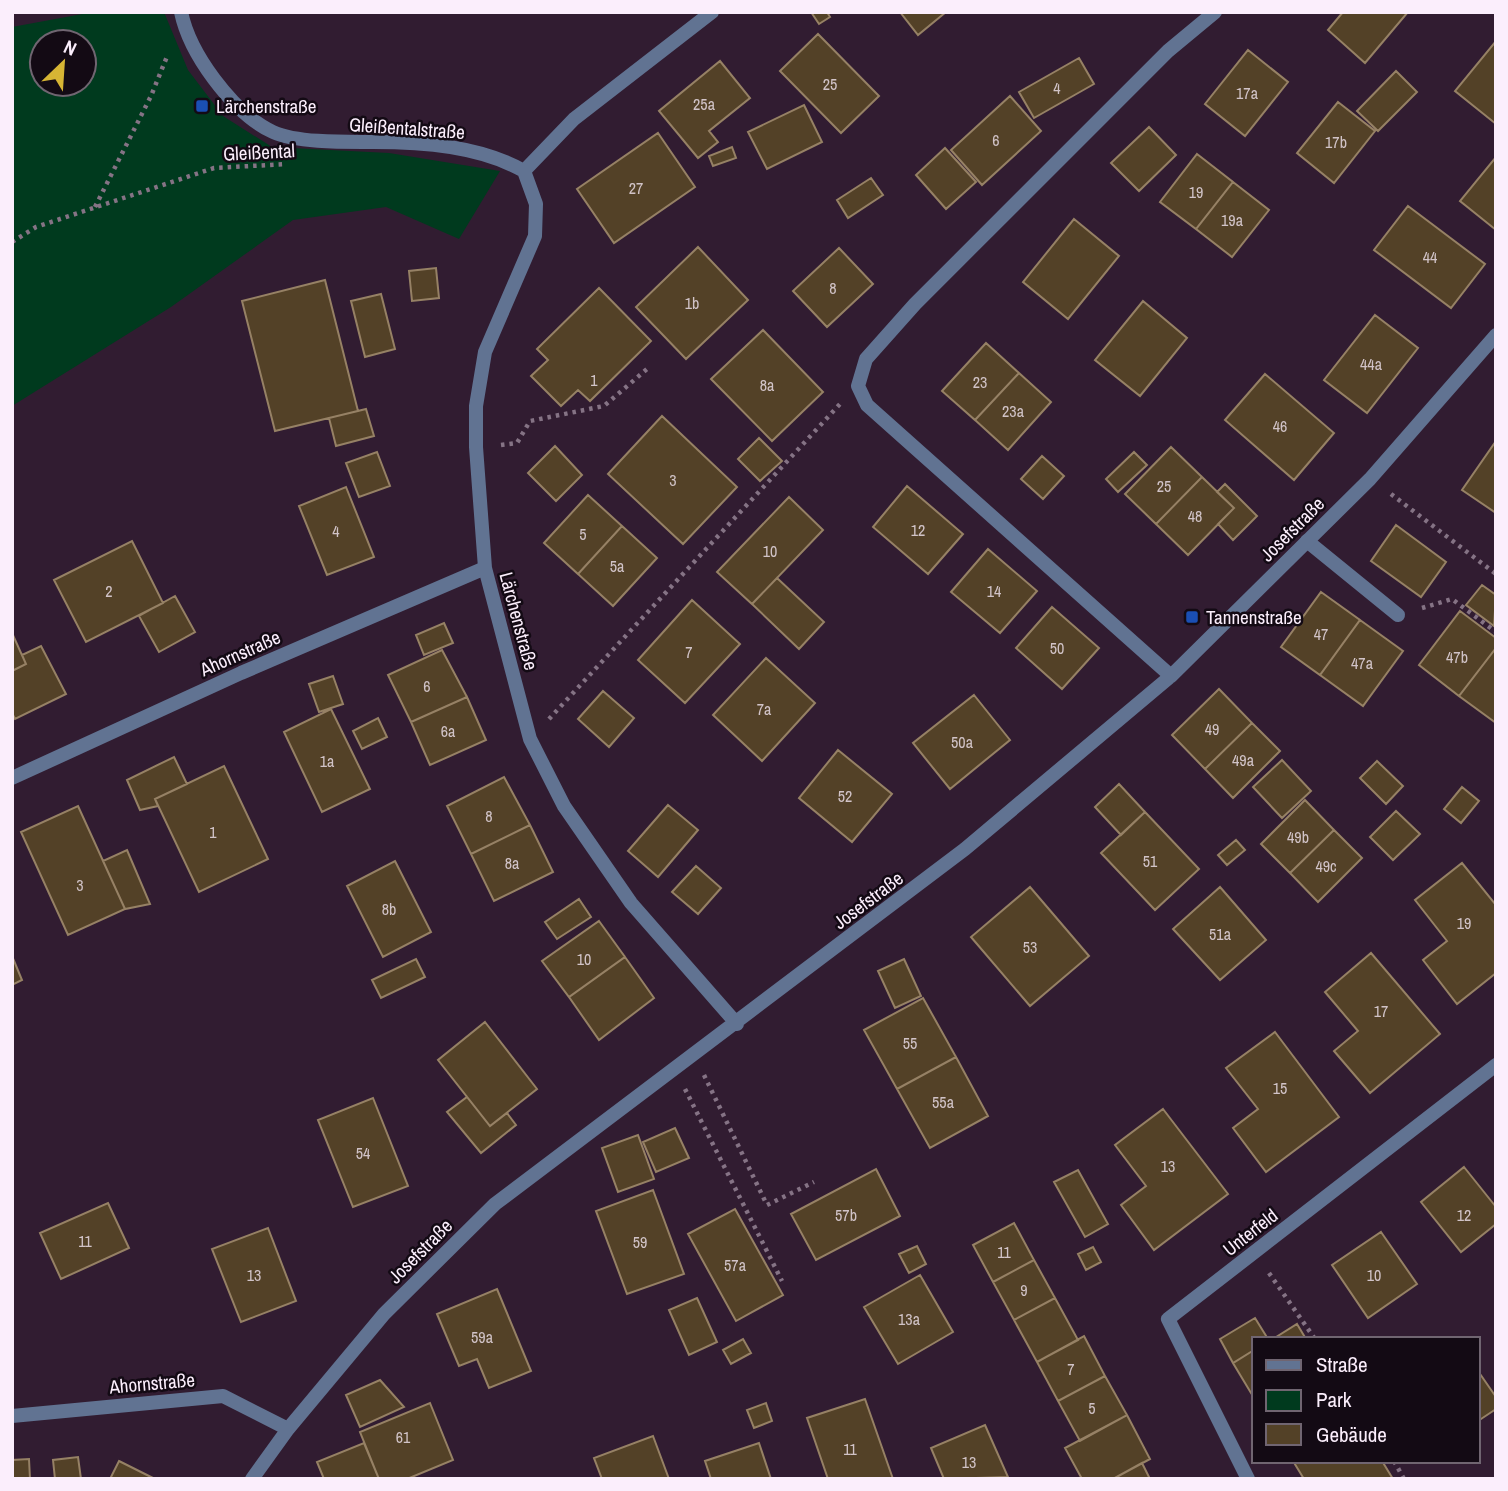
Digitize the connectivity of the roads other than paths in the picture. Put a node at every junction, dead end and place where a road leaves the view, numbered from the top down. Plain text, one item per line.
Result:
1 (712, 12) edge
2 (1216, 12) edge
3 (182, 15) edge
4 (524, 171) junction
5 (1496, 335) edge
6 (1307, 541) junction
7 (485, 568) junction
8 (1398, 615) road end
9 (1171, 676) junction
10 (12, 778) edge
11 (737, 1024) junction
12 (1496, 1065) edge
13 (12, 1416) edge
14 (288, 1429) junction
15 (252, 1479) edge
16 (1248, 1479) edge

1 - 4 street
2 - 9 street
3 - 4 street, Gleißentalstraße
4 - 7 street, Lärchenstraße
5 - 6 street, Josefstraße
6 - 8 street
6 - 9 street, Josefstraße
7 - 10 street, Ahornstraße
7 - 11 street, Lärchenstraße
9 - 11 street, Josefstraße
11 - 14 street, Josefstraße
12 - 16 street, Unterfeld
13 - 14 street, Ahornstraße
14 - 15 street, Josefstraße

